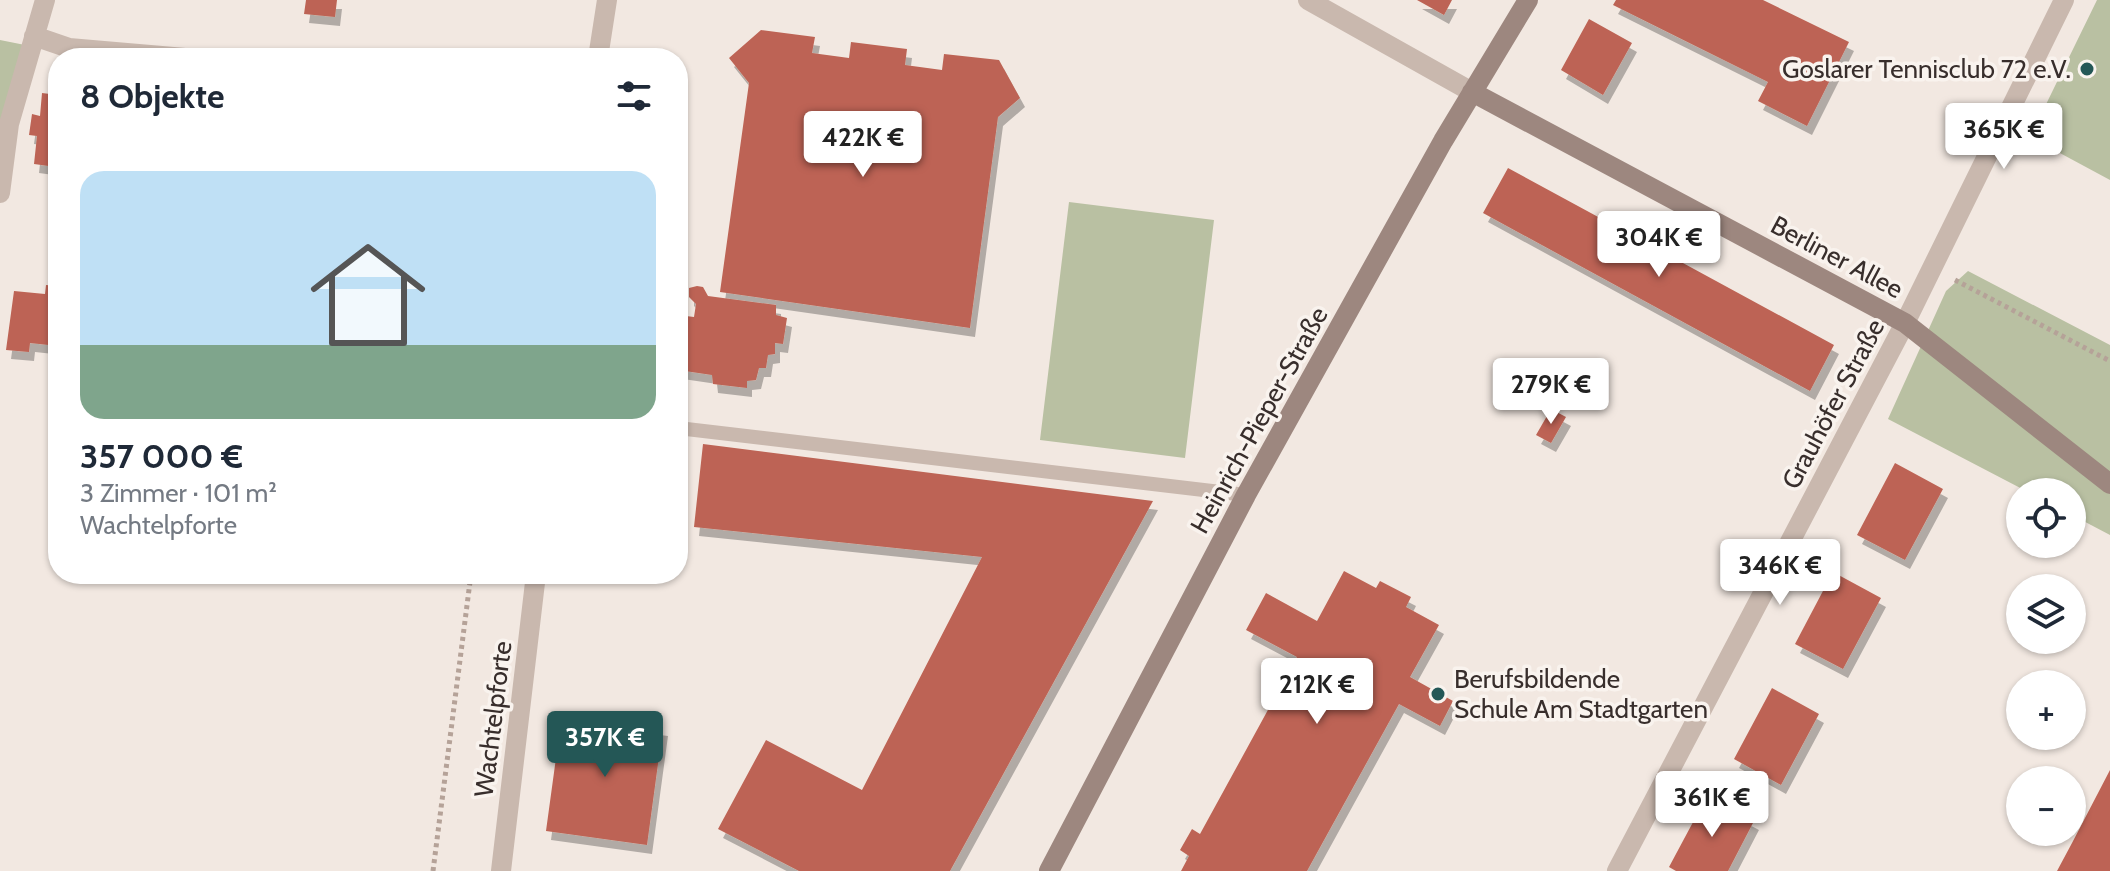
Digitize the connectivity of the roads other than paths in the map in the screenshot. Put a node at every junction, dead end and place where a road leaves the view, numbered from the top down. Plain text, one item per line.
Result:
1 (45, 0) edge
2 (607, 0) edge
3 (1308, 0) edge
4 (1528, 0) edge
5 (2064, 0) edge
6 (34, 36) junction
7 (69, 48) edge
8 (600, 48) edge
9 (1472, 92) junction
10 (0, 193) edge
11 (1905, 323) junction
12 (688, 429) edge
13 (2110, 484) edge
14 (1246, 495) junction
15 (535, 584) edge
16 (501, 871) edge
17 (1049, 871) edge
18 (1617, 871) edge

1 - 6 street
2 - 8 street
3 - 9 street
4 - 9 street, Heinrich-Pieper-Straße
5 - 11 street, Grauhöfer Straße
6 - 7 street
6 - 10 street
9 - 11 street, Berliner Allee
9 - 14 street, Heinrich-Pieper-Straße
11 - 13 street, Berliner Allee
11 - 18 street, Grauhöfer Straße
12 - 14 lane
14 - 17 street, Heinrich-Pieper-Straße
15 - 16 street, Wachtelpforte

